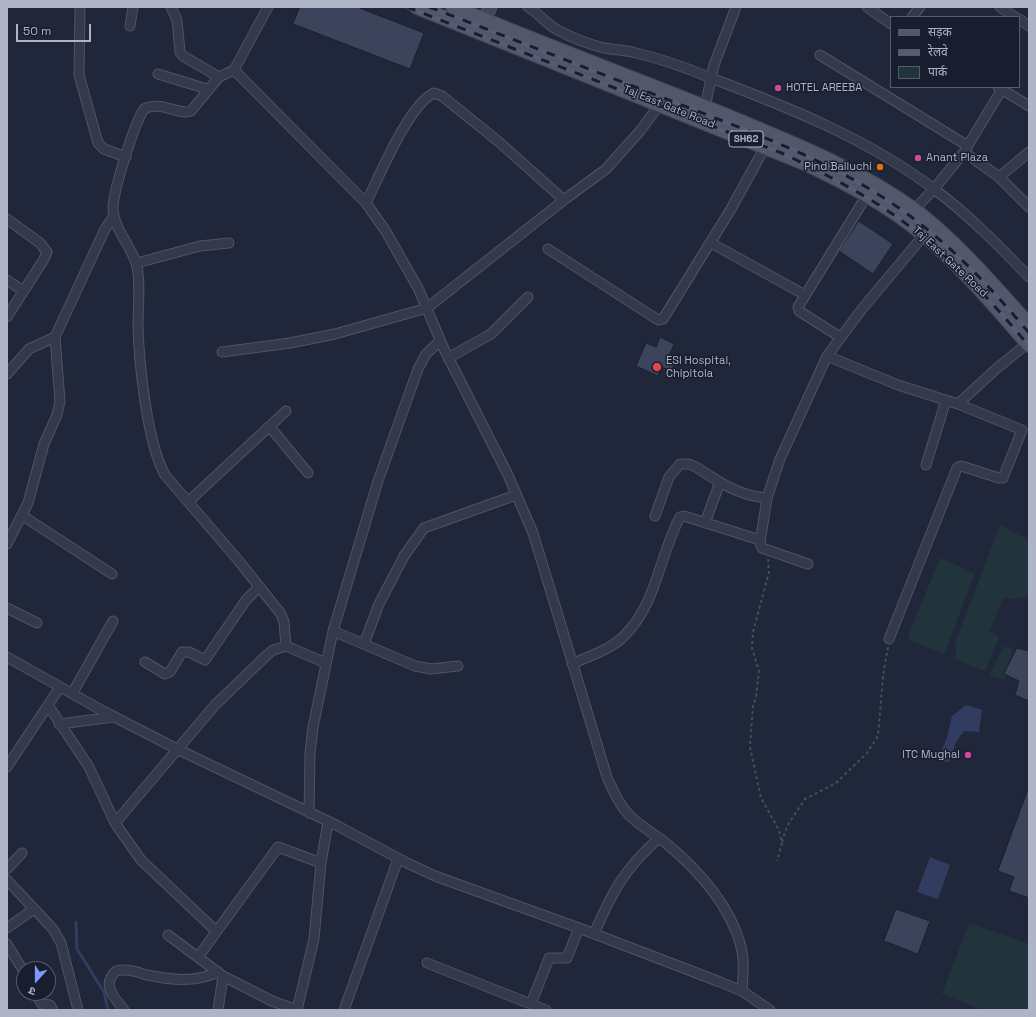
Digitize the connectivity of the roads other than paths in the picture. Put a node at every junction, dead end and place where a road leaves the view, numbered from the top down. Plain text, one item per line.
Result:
1 (80, 7) edge
2 (133, 7) edge
3 (171, 7) edge
4 (268, 7) edge
5 (417, 7) edge
6 (453, 7) edge
7 (528, 7) edge
8 (736, 7) edge
9 (867, 7) edge
10 (920, 7) edge
11 (1000, 7) edge
12 (913, 16) edge
13 (1014, 16) edge
14 (478, 18) edge
15 (1020, 20) edge
16 (890, 23) edge
17 (130, 26) dead end
18 (1029, 26) edge
19 (820, 55) dead end
20 (234, 70) junction
21 (158, 74) dead end
22 (219, 77) junction
23 (711, 78) junction
24 (1000, 88) edge
25 (207, 89) junction
26 (660, 104) junction
27 (1029, 106) edge
28 (705, 107) junction
29 (765, 146) junction
30 (966, 149) junction
31 (1029, 152) edge
32 (126, 157) junction
33 (999, 177) junction
34 (934, 189) junction
35 (867, 195) junction
36 (564, 200) junction
37 (366, 203) junction
38 (1029, 207) edge
39 (913, 210) junction
40 (114, 217) junction
41 (7, 219) edge
42 (905, 221) junction
43 (924, 235) junction
44 (229, 243) dead end
45 (711, 243) junction
46 (548, 249) dead end
47 (137, 263) junction
48 (1029, 277) edge
49 (7, 280) edge
50 (23, 291) junction
51 (805, 295) junction
52 (528, 297) dead end
53 (427, 308) junction
54 (7, 317) edge
55 (1029, 325) edge
56 (55, 337) junction
57 (840, 337) junction
58 (440, 341) junction
59 (1029, 344) edge
60 (222, 352) dead end
61 (827, 356) junction
62 (448, 358) junction
63 (7, 374) edge
64 (946, 400) junction
65 (958, 404) junction
66 (286, 411) dead end
67 (270, 427) junction
68 (926, 465) dead end
69 (308, 472) dead end
70 (720, 482) junction
71 (516, 495) junction
72 (767, 498) junction
73 (189, 501) junction
74 (23, 516) junction
75 (655, 516) dead end
76 (705, 523) junction
77 (760, 540) junction
78 (7, 544) edge
79 (808, 564) dead end
80 (112, 574) dead end
81 (259, 587) junction
82 (7, 608) edge
83 (113, 621) dead end
84 (37, 622) dead end
85 (333, 631) junction
86 (889, 639) road end
87 (364, 644) junction
88 (286, 646) junction
89 (7, 657) edge
90 (145, 662) dead end
91 (326, 663) junction
92 (572, 664) junction
93 (458, 666) dead end
94 (60, 687) junction
95 (72, 694) junction
96 (48, 705) junction
97 (114, 717) junction
98 (60, 724) junction
99 (176, 749) junction
100 (7, 767) edge
101 (309, 813) junction
102 (328, 822) junction
103 (114, 823) junction
104 (660, 838) junction
105 (22, 853) dead end
106 (398, 859) junction
107 (321, 863) junction
108 (7, 869) edge
109 (7, 880) edge
110 (34, 909) junction
111 (7, 928) edge
112 (580, 928) junction
113 (216, 931) junction
114 (594, 934) junction
115 (168, 935) dead end
116 (8, 948) edge
117 (198, 957) junction
118 (17, 961) edge
119 (427, 963) dead end
120 (221, 974) junction
121 (742, 991) junction
122 (40, 1001) edge
123 (531, 1004) junction
124 (53, 1010) edge
125 (78, 1010) edge
126 (124, 1010) edge
127 (218, 1010) edge
128 (297, 1010) edge
129 (344, 1010) edge
130 (546, 1010) edge
131 (770, 1010) edge

1 - 32 street
2 - 17 street
3 - 22 street
4 - 20 street
5 - 14 main road, Taj East Gate Road / SH62
6 - 14 main road, SH62
7 - 23 street
8 - 23 street
9 - 16 street
10 - 12 street
11 - 13 street
14 - 26 main road, Taj East Gate Road / SH62
14 - 28 main road, SH62
15 - 18 street
19 - 30 street
20 - 22 street
20 - 37 street
21 - 25 street
22 - 25 street
23 - 28 street
23 - 34 street
24 - 27 street
24 - 30 street
25 - 32 street
26 - 29 main road, Taj East Gate Road / SH62
26 - 36 street
28 - 39 main road, SH62
29 - 35 main road, Taj East Gate Road / SH62
29 - 45 street
30 - 33 street
30 - 34 street
31 - 33 street
32 - 40 street
33 - 38 street
34 - 39 street
34 - 48 street
35 - 42 main road, Taj East Gate Road / SH62
35 - 51 street
36 - 37 street
36 - 53 street
37 - 53 street
39 - 42 street
39 - 55 main road, SH62
40 - 47 street
40 - 56 street
41 - 50 street
42 - 43 main road, Taj East Gate Road / SH62
43 - 57 street
43 - 59 main road, Taj East Gate Road / SH62
44 - 47 street
45 - 46 street
45 - 51 street
47 - 73 street
49 - 50 street
50 - 54 street
51 - 57 street
52 - 62 street
53 - 58 street
53 - 60 street
56 - 63 street
56 - 74 street
57 - 61 street
58 - 62 street
58 - 85 street
59 - 65 street
61 - 64 street
61 - 72 street
62 - 71 street
64 - 65 street
64 - 68 street
65 - 86 street
66 - 67 street
67 - 69 street
67 - 73 street
70 - 72 street
70 - 75 street
70 - 76 street
71 - 87 street
71 - 92 street
72 - 77 street
73 - 81 street
74 - 78 street
74 - 80 street
76 - 77 street
76 - 92 street
77 - 79 street
81 - 88 street
81 - 90 street
82 - 84 street
83 - 95 street
85 - 87 street
85 - 91 street
87 - 93 street
88 - 91 street
88 - 99 street
89 - 94 street
91 - 101 street
92 - 104 street
94 - 95 street
94 - 96 street
95 - 97 street
96 - 98 street
96 - 100 street
97 - 98 street
97 - 99 street
98 - 103 street
99 - 101 street
99 - 103 street
101 - 102 street
102 - 106 street
102 - 107 street
103 - 113 street
104 - 114 street
104 - 121 street
105 - 108 street
106 - 112 street
106 - 129 street
107 - 113 street
107 - 128 street
109 - 110 street
110 - 111 street
110 - 125 street
112 - 114 street
112 - 123 street
113 - 117 street
114 - 121 street
115 - 117 street
116 - 118 street
117 - 120 street
119 - 123 street
120 - 126 street
120 - 127 street
120 - 128 street
121 - 131 street
122 - 124 street
123 - 130 street

